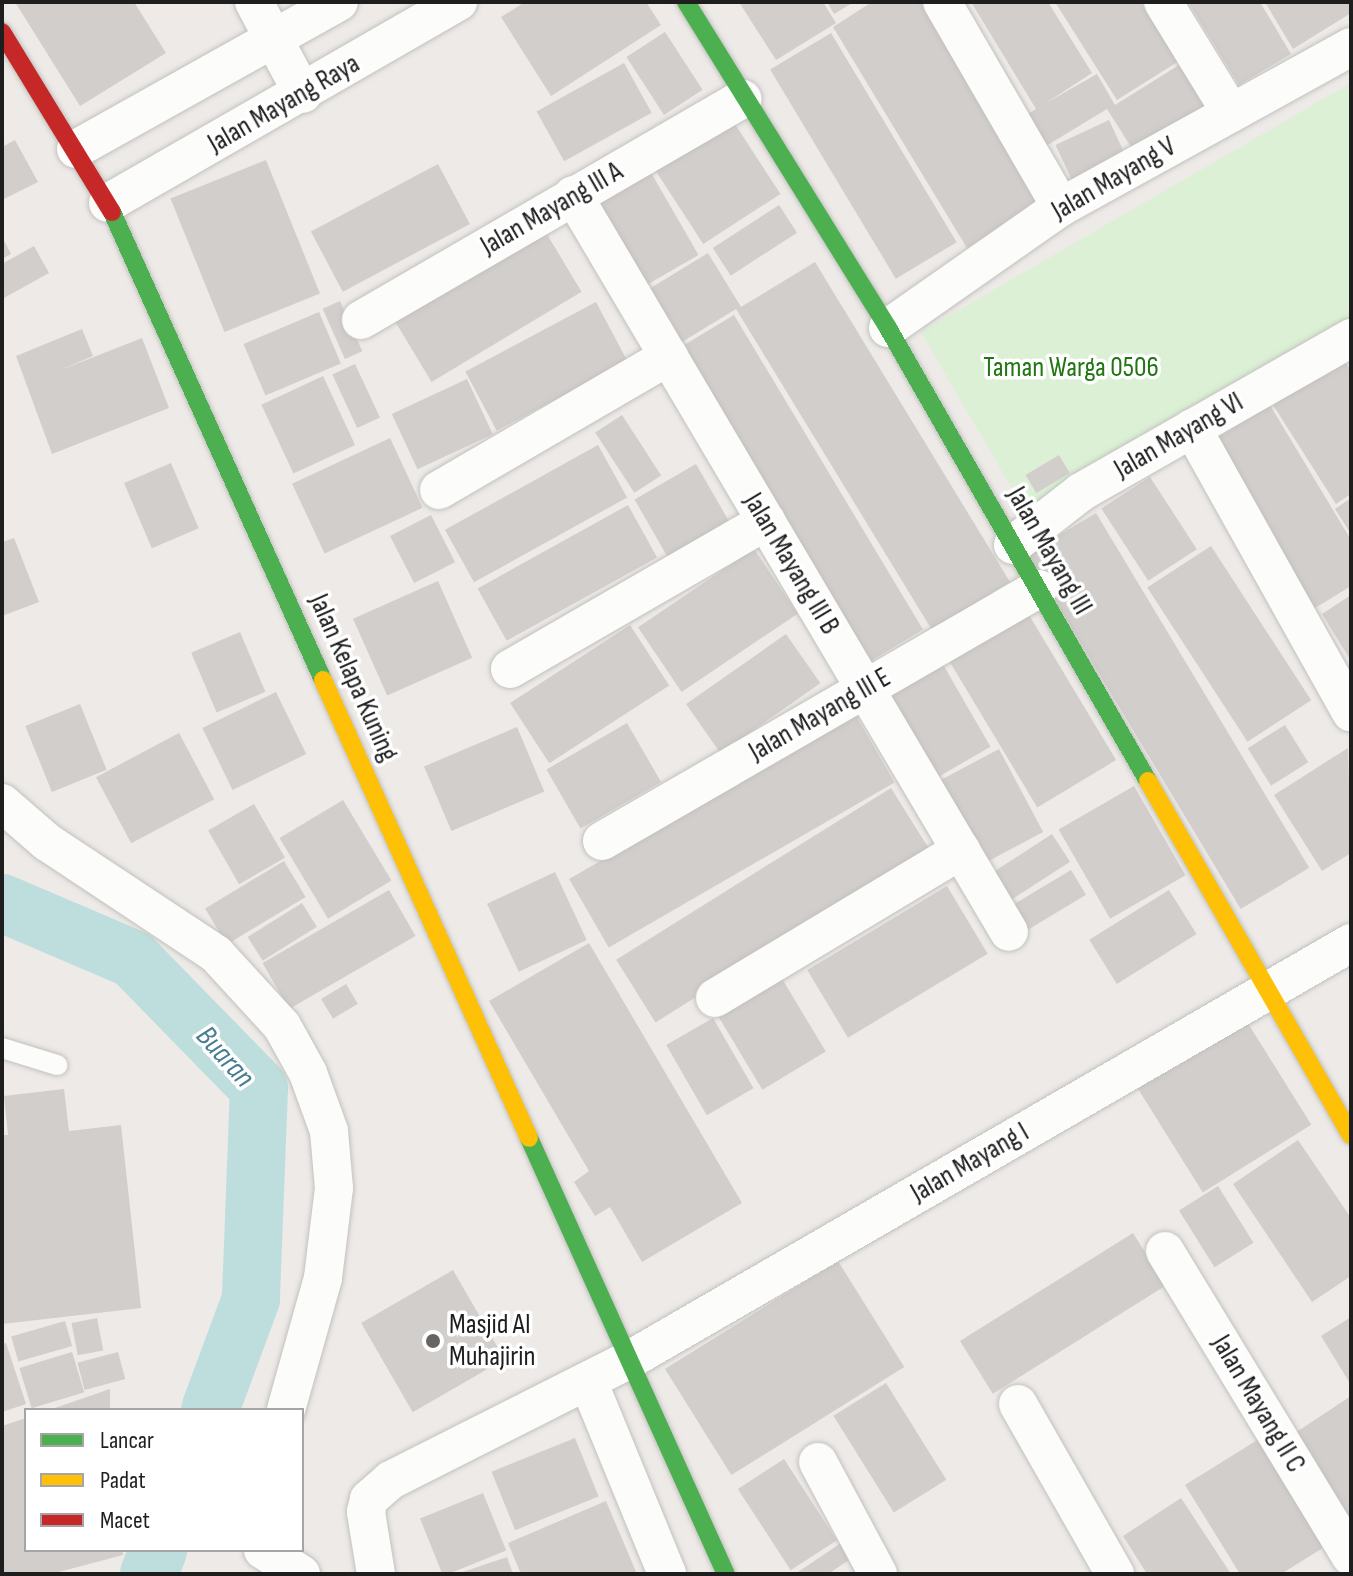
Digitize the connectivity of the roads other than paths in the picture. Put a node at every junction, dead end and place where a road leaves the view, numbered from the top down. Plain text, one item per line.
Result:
1 (254, 2) edge
2 (339, 2) edge
3 (458, 2) edge
4 (686, 2) edge
5 (942, 2) edge
6 (1163, 2) edge
7 (2, 32) edge
8 (274, 40) junction
9 (1351, 47) edge
10 (303, 94) junction
11 (743, 99) junction
12 (1231, 113) junction
13 (76, 149) junction
14 (573, 195) junction
15 (108, 203) junction
16 (1061, 207) junction
17 (361, 320) dead end
18 (888, 328) junction
19 (1351, 338) edge
20 (669, 356) junction
21 (1192, 428) junction
22 (439, 490) dead end
23 (766, 521) junction
24 (1013, 545) junction
25 (1038, 589) junction
26 (510, 669) dead end
27 (866, 689) junction
28 (1351, 713) edge
29 (2, 803) edge
30 (602, 841) dead end
31 (961, 850) junction
32 (1009, 932) dead end
33 (1351, 943) edge
34 (1272, 989) junction
35 (715, 998) dead end
36 (2, 1048) edge
37 (57, 1065) dead end
38 (1351, 1135) edge
39 (1165, 1251) dead end
40 (631, 1359) junction
41 (588, 1381) junction
42 (1018, 1404) dead end
43 (287, 1408) edge
44 (818, 1462) dead end
45 (266, 1552) edge
46 (1351, 1557) edge
47 (301, 1574) edge
48 (376, 1574) edge
49 (667, 1574) edge
50 (726, 1574) edge
51 (878, 1574) edge
52 (1115, 1574) edge

1 - 8 street
2 - 8 street
3 - 10 street, Jalan Mayang Raya
4 - 11 street, Jalan Mayang III
5 - 16 street
6 - 12 street
7 - 13 street, Jalan Kelapa Kuning
8 - 10 street
8 - 13 street
9 - 12 street, Jalan Mayang V
10 - 15 street, Jalan Mayang Raya
11 - 14 street, Jalan Mayang III A
11 - 18 street, Jalan Mayang III
12 - 16 street, Jalan Mayang V
13 - 15 street, Jalan Kelapa Kuning
14 - 17 street, Jalan Mayang III A
14 - 20 street, Jalan Mayang III B
15 - 40 street, Jalan Kelapa Kuning
16 - 18 street, Jalan Mayang V
18 - 24 street, Jalan Mayang III
19 - 21 street, Jalan Mayang VI
20 - 22 street
20 - 23 street, Jalan Mayang III B
21 - 24 street, Jalan Mayang VI
21 - 28 street
23 - 26 street
23 - 27 street, Jalan Mayang III B
24 - 25 street, Jalan Mayang III
25 - 27 street, Jalan Mayang III E
25 - 34 street, Jalan Mayang III
27 - 30 street, Jalan Mayang III E
27 - 31 street, Jalan Mayang III B
29 - 43 street
31 - 32 street, Jalan Mayang III B
31 - 35 street
33 - 34 street, Jalan Mayang I
34 - 38 street, Jalan Mayang III
34 - 40 street, Jalan Mayang I
36 - 37 lane
39 - 46 street, Jalan Mayang II C
40 - 41 street, Jalan Mayang I
40 - 50 street, Jalan Kelapa Kuning
41 - 48 street, Jalan Mayang I
41 - 49 street
42 - 52 street
44 - 51 street
45 - 47 street

